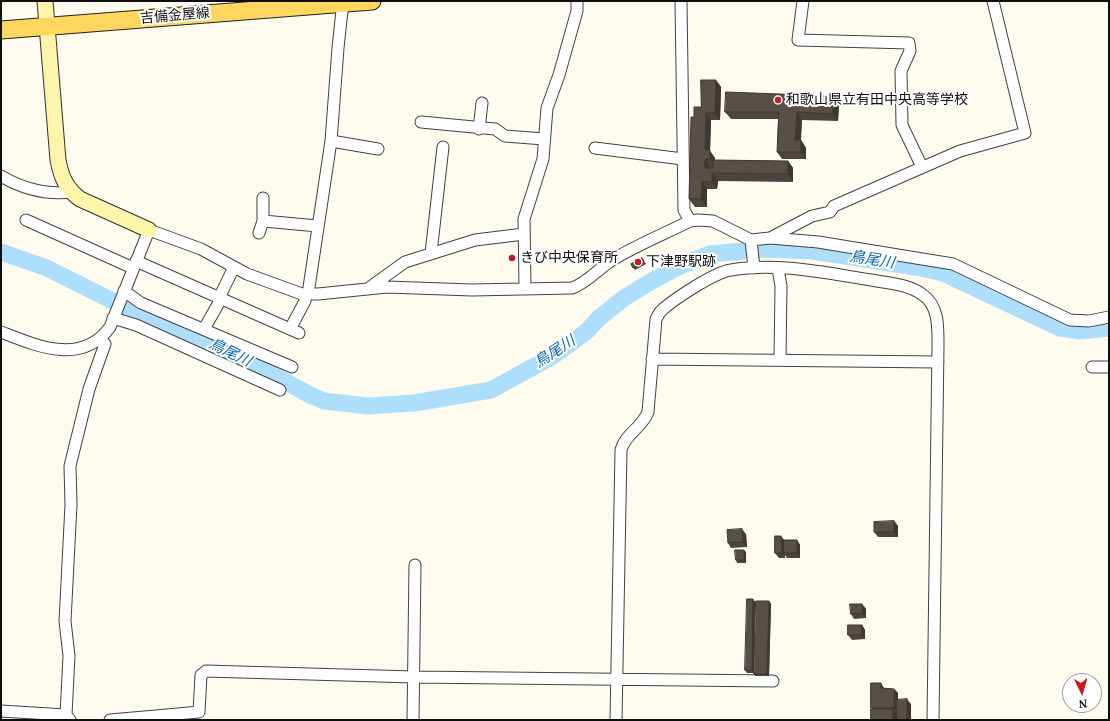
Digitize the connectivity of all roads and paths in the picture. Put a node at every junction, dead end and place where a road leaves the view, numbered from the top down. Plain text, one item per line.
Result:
1 (45, 1) edge
2 (372, 1) edge
3 (577, 1) edge
4 (681, 1) edge
5 (803, 1) edge
6 (993, 1) edge
7 (343, 2) edge
8 (47, 26) junction
9 (1, 30) edge
10 (482, 103) dead end
11 (421, 122) dead end
12 (479, 129) junction
13 (544, 139) junction
14 (331, 141) junction
15 (443, 147) dead end
16 (595, 148) dead end
17 (378, 149) dead end
18 (683, 158) junction
19 (922, 167) junction
20 (1, 176) edge
21 (71, 192) junction
22 (263, 198) dead end
23 (26, 220) dead end
24 (263, 221) junction
25 (690, 221) junction
26 (318, 226) junction
27 (149, 230) junction
28 (259, 234) dead end
29 (524, 234) junction
30 (770, 238) junction
31 (752, 242) junction
32 (431, 253) junction
33 (135, 265) junction
34 (754, 265) junction
35 (234, 267) junction
36 (778, 269) junction
37 (368, 289) junction
38 (525, 290) junction
39 (123, 293) junction
40 (307, 294) junction
41 (220, 298) junction
42 (114, 315) junction
43 (1109, 317) edge
44 (204, 329) junction
45 (1, 332) edge
46 (100, 338) junction
47 (652, 359) junction
48 (780, 360) junction
49 (938, 362) junction
50 (292, 367) dead end
51 (1092, 367) dead end
52 (1109, 367) edge
53 (280, 390) dead end
54 (415, 565) dead end
55 (413, 677) junction
56 (617, 678) junction
57 (773, 681) dead end
58 (1, 711) edge
59 (68, 718) edge
60 (156, 718) edge
61 (110, 720) edge
62 (412, 720) edge
63 (616, 720) edge
64 (933, 720) edge

1 - 8 street
2 - 7 main road, 吉備金屋線
3 - 13 street
4 - 18 street
5 - 19 street
6 - 19 street
7 - 8 main road, 吉備金屋線
7 - 14 street
8 - 9 main road, 吉備金屋線
8 - 21 street
10 - 12 street
11 - 12 street
12 - 13 street
13 - 29 street
14 - 17 street
14 - 26 street
15 - 32 street
16 - 18 street
18 - 25 street
19 - 30 street
20 - 21 street
21 - 27 street
22 - 24 street
23 - 33 street
24 - 26 street
24 - 28 street
25 - 31 street
25 - 38 street
26 - 40 street
27 - 33 street
27 - 35 street
29 - 32 street
29 - 38 street
30 - 31 street
30 - 43 street
31 - 34 street
32 - 37 street
33 - 39 street
33 - 41 street
34 - 36 street
34 - 47 street
35 - 40 street
35 - 41 street
36 - 48 street
36 - 49 street
37 - 38 street
37 - 40 street
39 - 42 street
39 - 44 street
40 - 41 street
41 - 44 street
42 - 46 street
42 - 53 street
44 - 50 street
45 - 46 street
46 - 59 street
47 - 48 street
47 - 56 street
48 - 49 street
49 - 64 street
51 - 52 street
54 - 55 street
55 - 56 street
55 - 60 street
55 - 62 street
56 - 57 street
56 - 63 street
58 - 59 street
60 - 61 street

